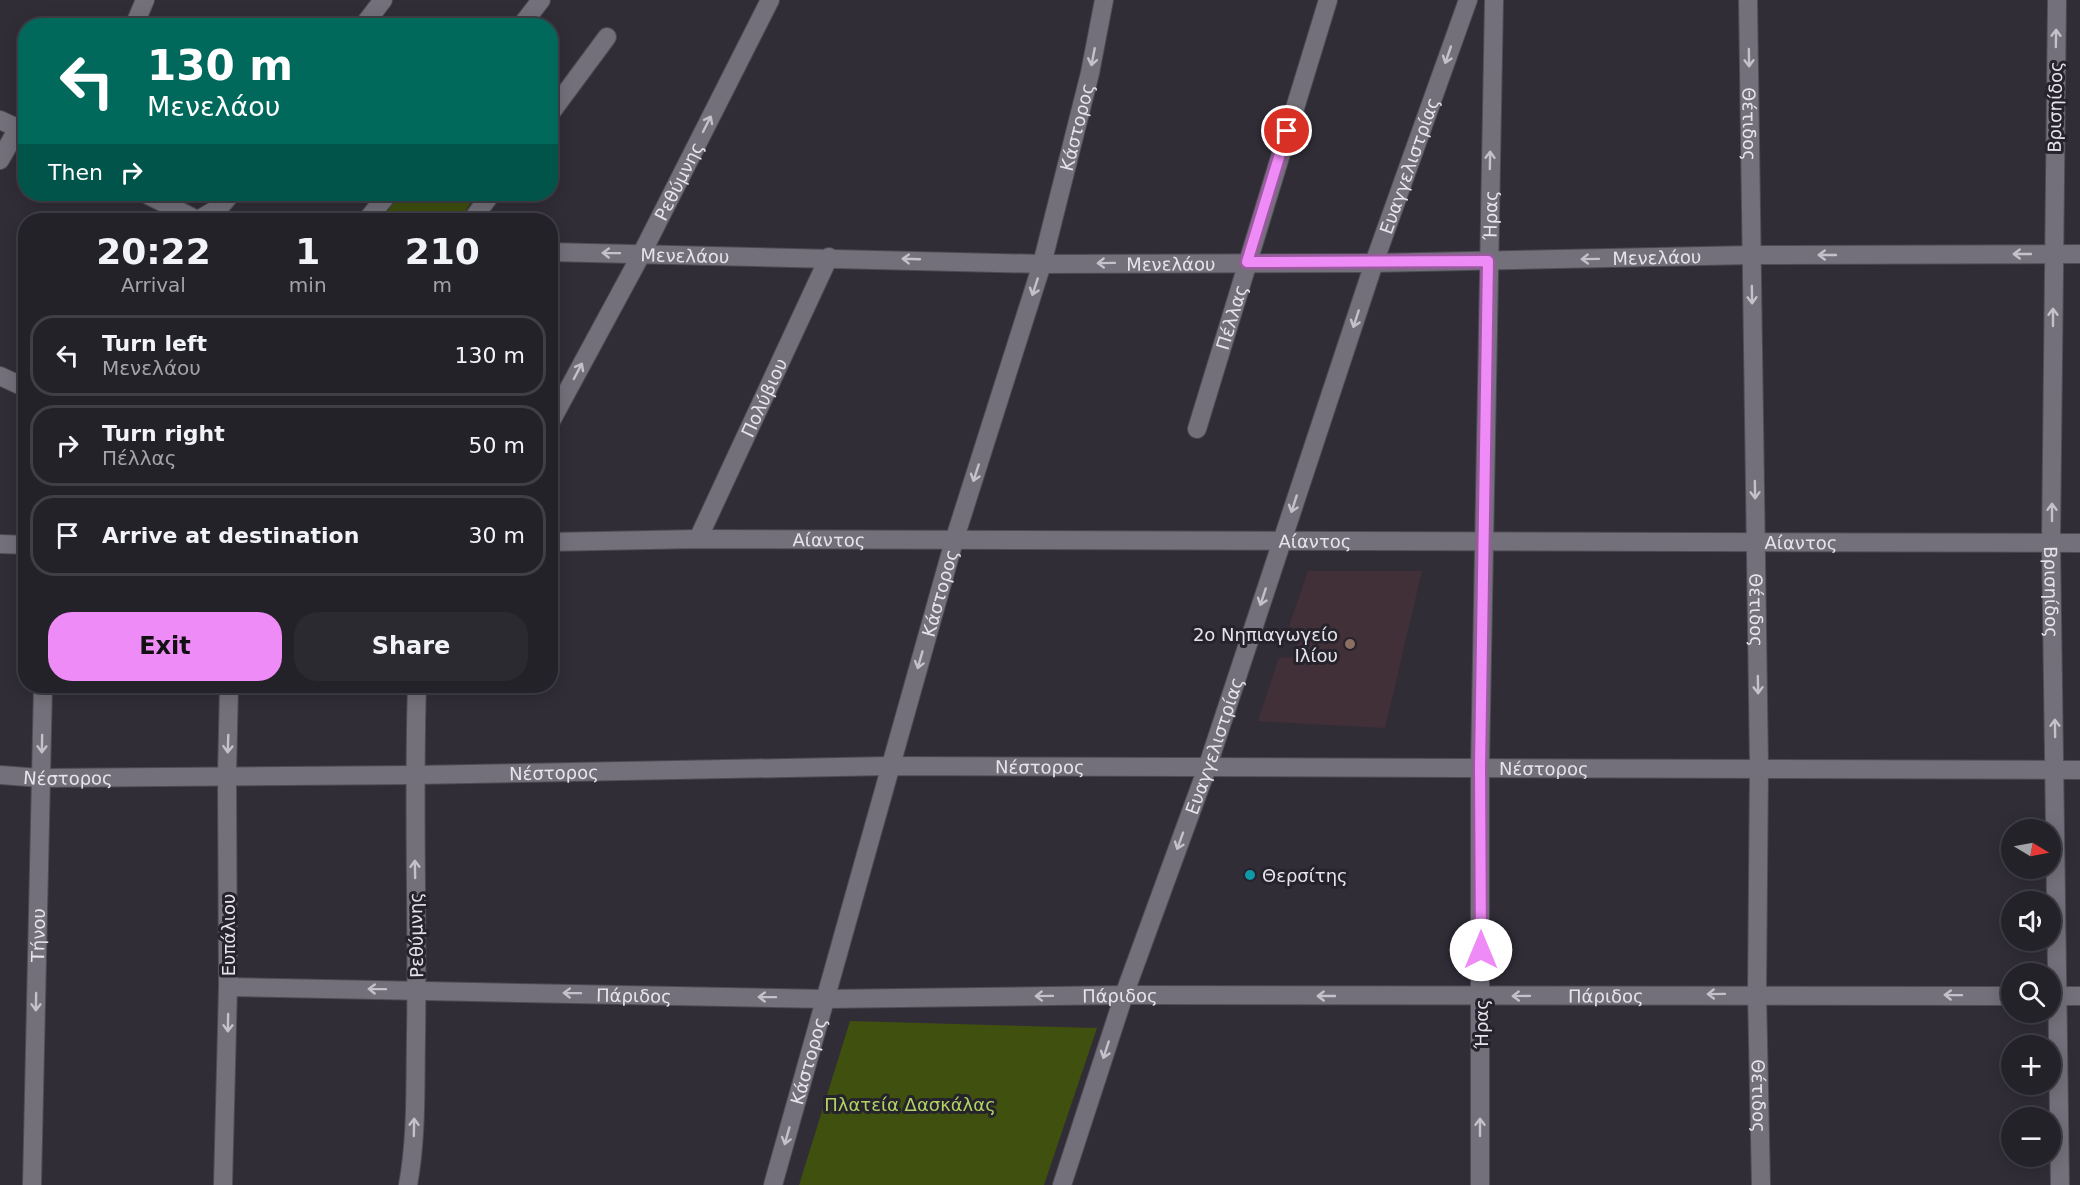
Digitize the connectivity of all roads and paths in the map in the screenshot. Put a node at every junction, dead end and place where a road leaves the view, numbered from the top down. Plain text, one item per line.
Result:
1 (145, 0) edge
2 (383, 0) edge
3 (542, 0) edge
4 (770, 0) edge
5 (1104, 0) edge
6 (1328, 0) edge
7 (1468, 0) edge
8 (1494, 0) edge
9 (1748, 0) edge
10 (2057, 0) edge
11 (137, 18) edge
12 (369, 18) edge
13 (527, 18) edge
14 (608, 37) dead end
15 (558, 103) edge
16 (0, 120) edge
17 (18, 128) edge
18 (18, 135) edge
19 (0, 160) edge
20 (160, 201) edge
21 (225, 201) edge
22 (382, 201) edge
23 (487, 201) edge
24 (184, 213) edge
25 (210, 213) edge
26 (373, 213) edge
27 (477, 213) edge
28 (558, 252) edge
29 (642, 253) junction
30 (2053, 254) junction
31 (2080, 254) edge
32 (1751, 255) junction
33 (829, 257) junction
34 (1488, 261) junction
35 (1247, 262) junction
36 (1374, 263) junction
37 (1042, 264) junction
38 (0, 375) edge
39 (18, 384) edge
40 (558, 408) edge
41 (1197, 429) dead end
42 (698, 538) junction
43 (1756, 540) junction
44 (954, 541) junction
45 (1485, 541) junction
46 (558, 542) edge
47 (1281, 542) junction
48 (2051, 543) junction
49 (2080, 543) edge
50 (0, 544) edge
51 (18, 545) edge
52 (43, 693) edge
53 (229, 693) edge
54 (417, 693) edge
55 (889, 766) junction
56 (1480, 767) junction
57 (1759, 767) junction
58 (1207, 768) junction
59 (2056, 770) junction
60 (2080, 770) edge
61 (227, 775) junction
62 (414, 775) junction
63 (0, 776) edge
64 (42, 778) junction
65 (2054, 963) edge
66 (228, 987) junction
67 (417, 990) junction
68 (1757, 993) junction
69 (1124, 995) junction
70 (1481, 996) junction
71 (2001, 996) edge
72 (2061, 996) edge
73 (2080, 996) edge
74 (825, 999) junction
75 (2055, 1023) edge
76 (32, 1185) edge
77 (223, 1185) edge
78 (408, 1185) edge
79 (773, 1185) edge
80 (1062, 1185) edge
81 (1480, 1185) edge
82 (1761, 1185) edge
83 (2060, 1185) edge

1 - 11 street
2 - 12 street
3 - 13 street
29 -> 4 street, Ρεθύμνης
5 -> 37 street, Κάστορος
6 - 35 street, Πέλλας
7 -> 36 street, Ευαγγελιστρίας
34 -> 8 street, Ήρας
9 -> 32 street, Θέτιδος
30 -> 10 street, Βρισηίδος
14 - 15 street
16 - 17 street
18 - 19 street
20 - 24 street
21 - 25 street
22 - 26 street
23 - 27 street
29 -> 28 street, Μενελάου
29 - 33 street, Μενελάου
40 -> 29 street, Ρεθύμνης
30 - 31 street, Μενελάου
30 -> 32 street, Μενελάου
48 -> 30 street, Βρισηίδος
32 -> 34 street, Μενελάου
32 -> 43 street, Θέτιδος
37 -> 33 street, Μενελάου
33 - 42 street, Πολύβιου
34 - 36 street, Μενελάου
34 - 45 street, Ήρας
35 - 36 street, Μενελάου
35 -> 37 street, Μενελάου
35 - 41 street, Πέλλας
36 -> 47 street, Ευαγγελιστρίας
37 -> 44 street, Κάστορος
38 - 39 street
42 - 44 street, Αίαντος
42 - 46 street, Αίαντος
43 - 45 street, Αίαντος
43 - 48 street, Αίαντος
43 -> 57 street, Θέτιδος
44 - 47 street, Αίαντος
44 -> 55 street, Κάστορος
45 - 47 street, Αίαντος
45 - 56 street, Ήρας
47 -> 58 street, Ευαγγελιστρίας
48 - 49 street, Αίαντος
59 -> 48 street, Βρισηίδος
50 - 51 street
52 -> 64 street, Τήνου
53 -> 61 street, Ευπάλιου
54 - 62 street, Ρεθύμνης
55 - 58 street, Νέστορος
55 - 62 street, Νέστορος
55 - 74 street, Κάστορος
56 - 57 street, Νέστορος
56 - 58 street, Νέστορος
56 - 70 street, Ήρας
57 - 59 street, Νέστορος
57 - 68 street, Θέτιδος
58 -> 69 street, Ευαγγελιστρίας
59 - 60 street, Νέστορος
59 - 65 street, Βρισηίδος
61 - 62 street, Νέστορος
61 - 64 street, Νέστορος
61 - 66 street, Ευπάλιου
67 -> 62 street, Ρεθύμνης
63 - 64 street, Νέστορος
64 -> 76 street, Τήνου
67 -> 66 street, Πάριδος
66 -> 77 street, Ευπάλιου
74 -> 67 street, Πάριδος
78 -> 67 street, Ρεθύμνης
68 -> 70 street, Πάριδος
71 -> 68 street, Πάριδος
68 - 82 street, Θέτιδος
70 -> 69 street, Πάριδος
69 -> 74 street, Πάριδος
69 -> 80 street, Ευαγγελιστρίας
81 -> 70 street, Ήρας
72 - 73 street
74 -> 79 street, Κάστορος
75 - 83 street, Βρισηίδος

